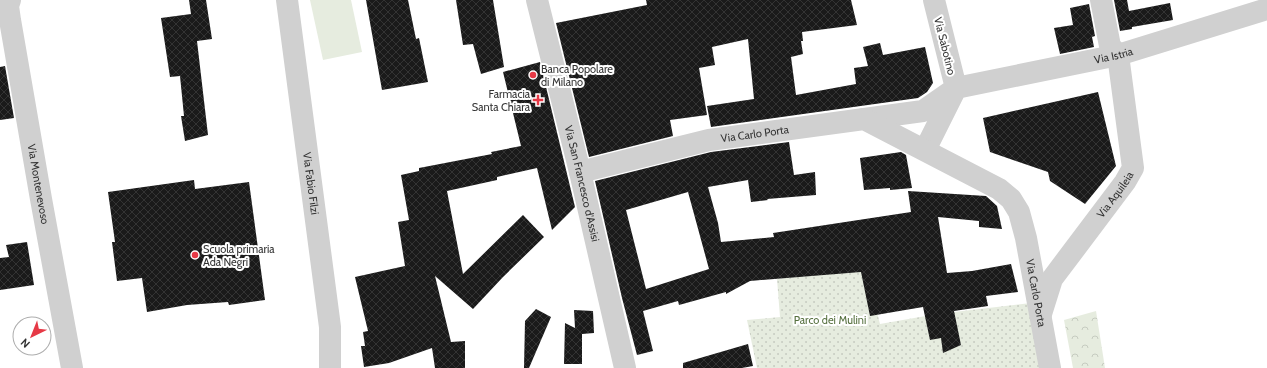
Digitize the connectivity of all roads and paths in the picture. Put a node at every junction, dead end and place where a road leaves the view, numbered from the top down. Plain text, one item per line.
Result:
1 (4, 0) edge
2 (10, 0) edge
3 (287, 0) edge
4 (537, 0) edge
5 (934, 0) edge
6 (1101, 0) edge
7 (0, 1) edge
8 (1267, 9) edge
9 (1118, 55) junction
10 (956, 88) junction
11 (864, 119) junction
12 (925, 150) junction
13 (580, 172) junction
14 (1040, 317) junction
15 (72, 368) edge
16 (330, 368) edge
17 (626, 368) edge
18 (1050, 368) edge

1 - 7 street
2 - 15 street, Via Montenevoso
3 - 16 street, Via Fabio Filzi
4 - 13 street, Via San Francesco d'Assisi
5 - 10 street, Via Sabotino
6 - 9 street
8 - 9 street, Via Istria
9 - 10 street, Via Istria
9 - 14 street, Via Aquileia
10 - 11 street, Via Sabotino
10 - 12 street
11 - 12 street, Via Carlo Porta
11 - 13 street, Via Carlo Porta
12 - 14 street, Via Carlo Porta
13 - 17 street, Via San Francesco d'Assisi
14 - 18 street, Via Carlo Porta

